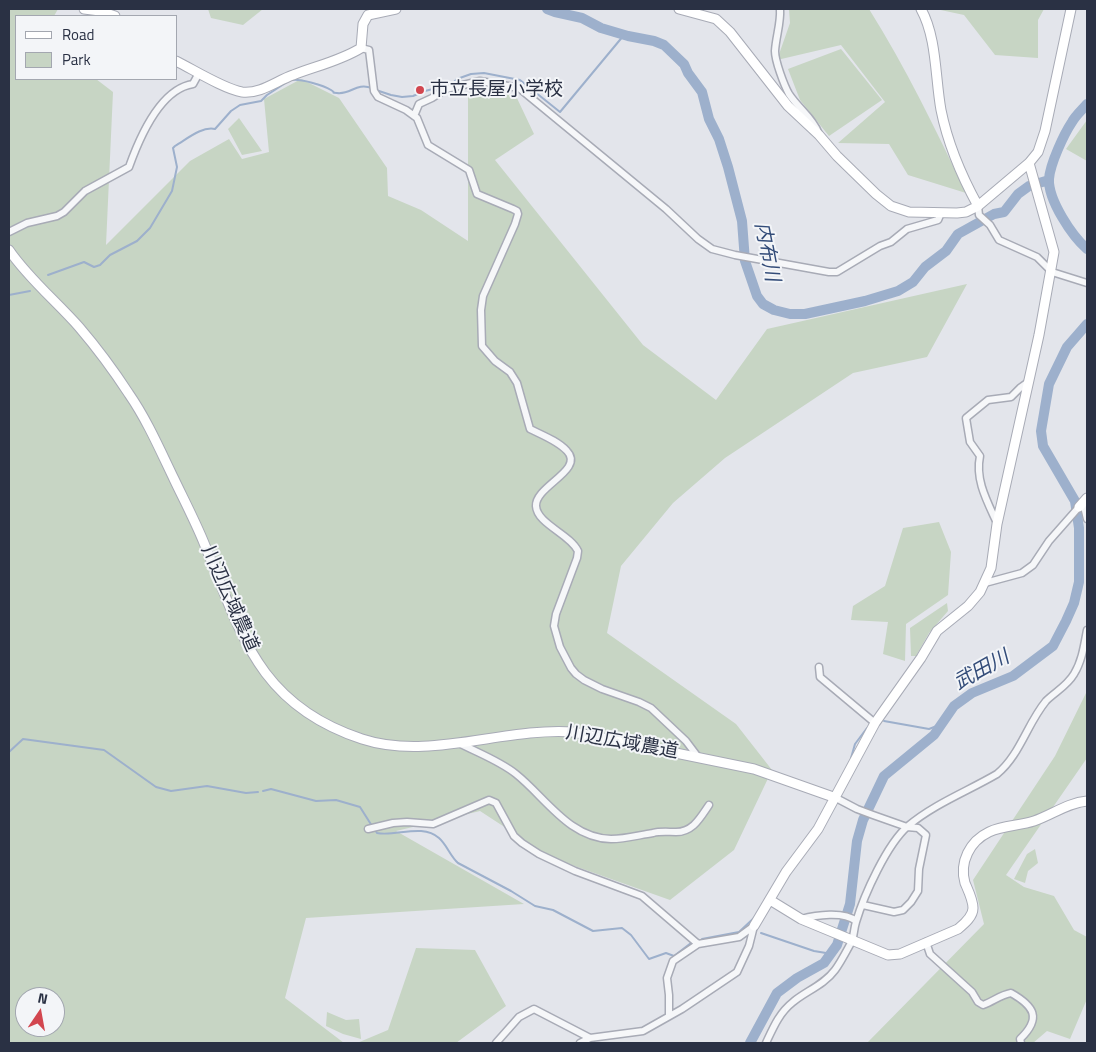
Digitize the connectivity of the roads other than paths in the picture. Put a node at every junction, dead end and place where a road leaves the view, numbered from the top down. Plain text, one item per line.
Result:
1 (84, 9) edge
2 (396, 9) edge
3 (679, 9) edge
4 (780, 9) edge
5 (921, 9) edge
6 (1071, 9) edge
7 (112, 15) edge
8 (361, 48) junction
9 (178, 62) edge
10 (199, 73) junction
11 (414, 116) junction
12 (819, 136) junction
13 (1029, 166) junction
14 (978, 211) junction
15 (941, 213) junction
16 (9, 232) edge
17 (9, 250) edge
18 (1052, 272) junction
19 (1087, 283) edge
20 (1027, 383) junction
21 (1083, 502) edge
22 (1087, 519) edge
23 (997, 524) junction
24 (985, 583) junction
25 (1087, 630) edge
26 (819, 667) dead end
27 (875, 723) junction
28 (458, 742) junction
29 (698, 757) junction
30 (836, 798) junction
31 (1087, 801) edge
32 (709, 805) dead end
33 (907, 827) junction
34 (368, 829) dead end
35 (770, 900) junction
36 (863, 905) junction
37 (801, 919) junction
38 (854, 919) junction
39 (754, 926) junction
40 (850, 939) junction
41 (926, 942) junction
42 (698, 944) junction
43 (669, 1016) junction
44 (590, 1038) junction
45 (605, 1040) edge
46 (496, 1043) edge
47 (580, 1043) edge
48 (766, 1043) edge
49 (1021, 1043) edge

1 - 7 street
2 - 8 street
3 - 12 street
4 - 12 street
5 - 14 street
6 - 13 street
8 - 10 street
8 - 11 street
9 - 10 street
10 - 16 street
11 - 15 street
11 - 29 street
12 - 15 street
13 - 14 street
13 - 18 street
14 - 15 street
14 - 18 street
17 - 28 street, 川辺広域農道
18 - 19 street
18 - 20 street
20 - 23 street
20 - 23 street
21 - 22 street
21 - 24 street
23 - 24 street
24 - 27 street
25 - 33 street
26 - 27 street
27 - 30 street
28 - 29 street, 川辺広域農道
28 - 32 street
29 - 30 street, 川辺広域農道
30 - 33 street
30 - 35 street
31 - 41 street
33 - 36 street
33 - 36 street
34 - 42 street
35 - 37 street
35 - 39 street
36 - 38 street
37 - 38 street
37 - 40 street
38 - 40 street
39 - 42 street
39 - 43 street
40 - 41 street
40 - 48 street
41 - 49 street
42 - 43 street
43 - 45 street
44 - 45 street
44 - 46 street
44 - 47 street

